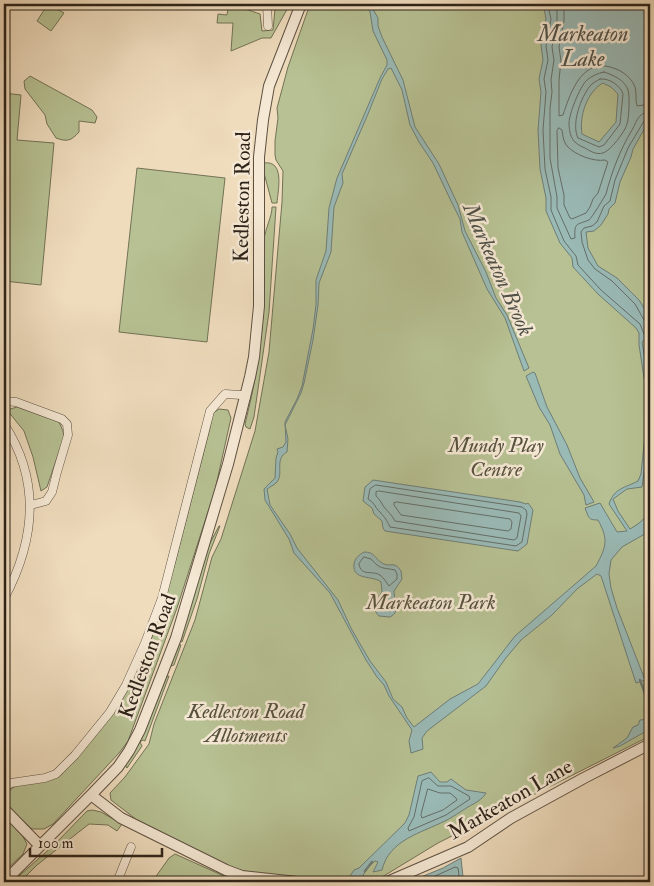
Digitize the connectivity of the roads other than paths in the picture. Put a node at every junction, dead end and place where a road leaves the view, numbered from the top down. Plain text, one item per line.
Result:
1 (267, 4) edge
2 (301, 4) edge
3 (268, 26) dead end
4 (246, 397) junction
5 (4, 400) edge
6 (4, 424) edge
7 (31, 505) junction
8 (4, 599) edge
9 (650, 744) edge
10 (4, 788) edge
11 (90, 796) junction
12 (4, 809) edge
13 (40, 846) junction
14 (130, 847) dead end
15 (4, 882) edge
16 (116, 882) edge
17 (297, 882) edge
18 (387, 882) edge

1 - 3 street
2 - 4 street, Kedleston Road
4 - 10 street, Kedleston Road
4 - 11 street, Kedleston Road
5 - 7 street
6 - 7 street
7 - 8 street
9 - 18 street, Markeaton Lane
11 - 13 street, Kedleston Road
11 - 17 street
12 - 13 street
13 - 15 street, Kedleston Road
14 - 16 street

